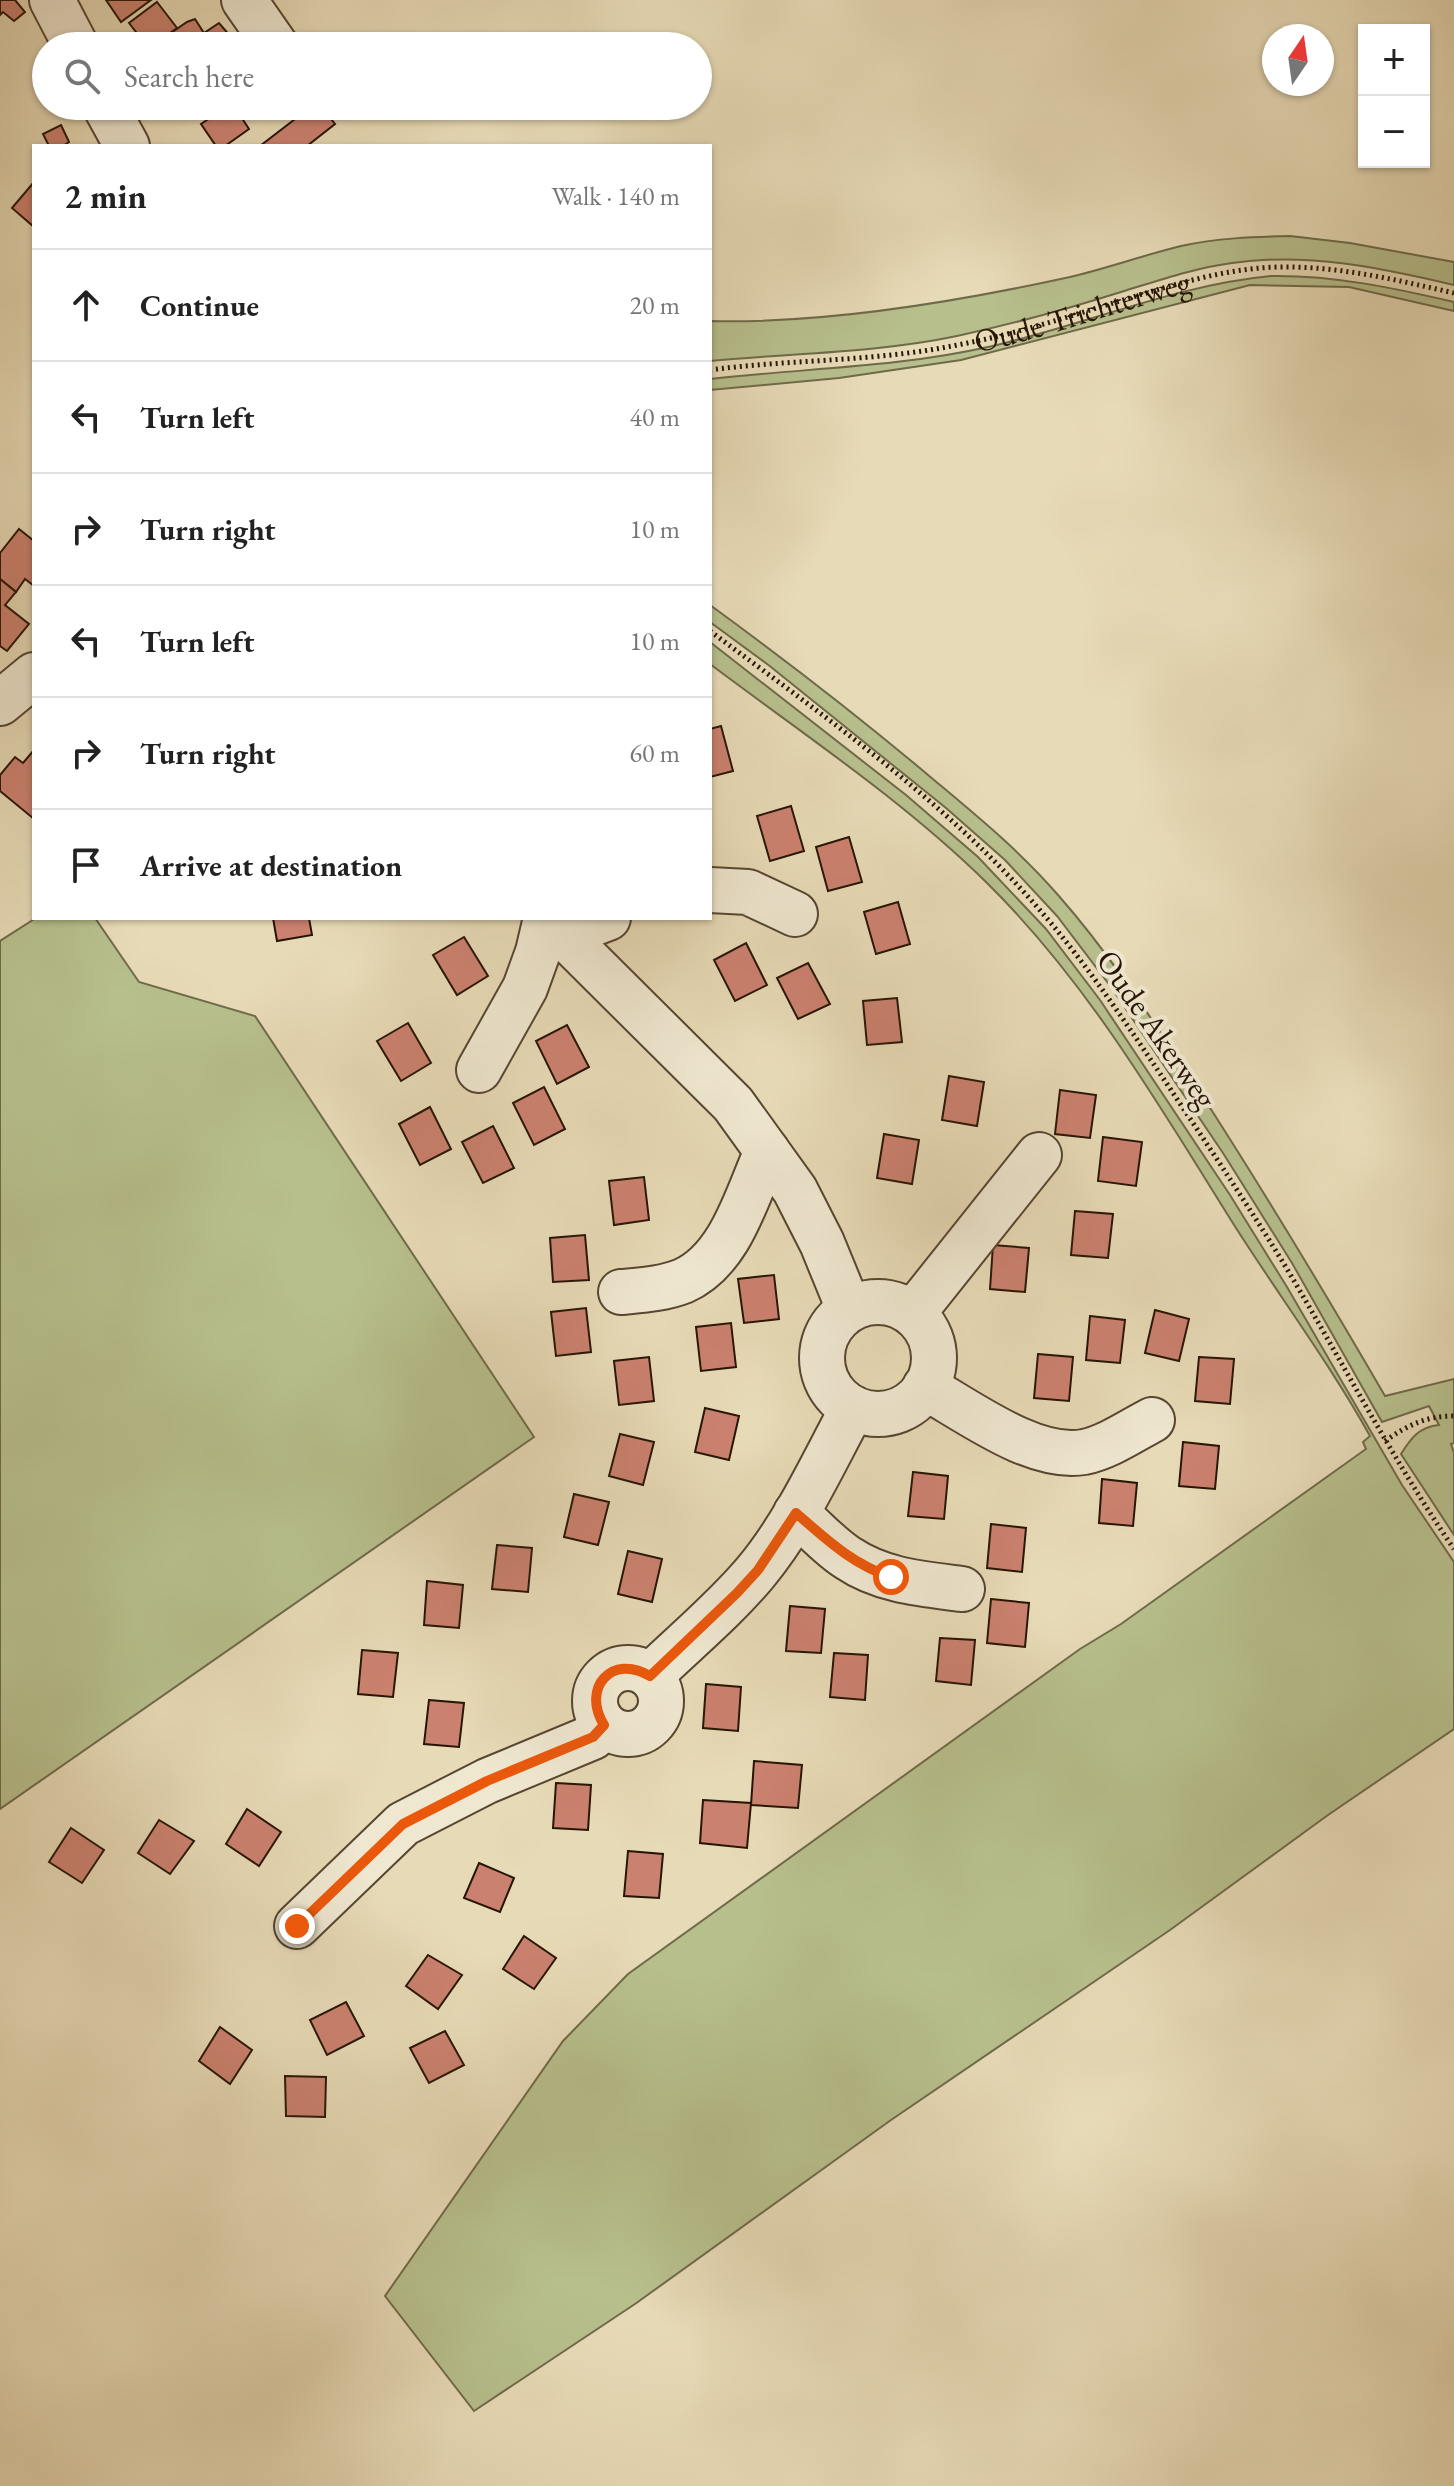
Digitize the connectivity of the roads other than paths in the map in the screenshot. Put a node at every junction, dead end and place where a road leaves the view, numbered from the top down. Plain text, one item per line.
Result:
1 (52, 0) edge
2 (244, 0) edge
3 (69, 32) edge
4 (266, 32) edge
5 (113, 120) edge
6 (126, 144) edge
7 (32, 677) edge
8 (0, 703) edge
9 (712, 890) edge
10 (795, 914) dead end
11 (546, 920) edge
12 (548, 920) edge
13 (603, 920) edge
14 (563, 935) junction
15 (479, 1070) dead end
16 (767, 1151) junction
17 (1039, 1155) dead end
18 (621, 1292) dead end
19 (849, 1309) junction
20 (913, 1313) junction
21 (925, 1387) junction
22 (853, 1408) junction
23 (1152, 1420) dead end
24 (796, 1513) junction
25 (962, 1589) dead end
26 (297, 1926) dead end

1 - 3 street
2 - 4 street
5 - 6 street
7 - 8 street
9 - 10 street
11 - 15 street
12 - 14 street
13 - 14 street
14 - 16 street
16 - 18 street
16 - 19 street
17 - 20 street
19 - 20 street
19 - 22 street
20 - 21 street
21 - 22 street
21 - 23 street
22 - 24 street
24 - 25 street
24 - 26 street

